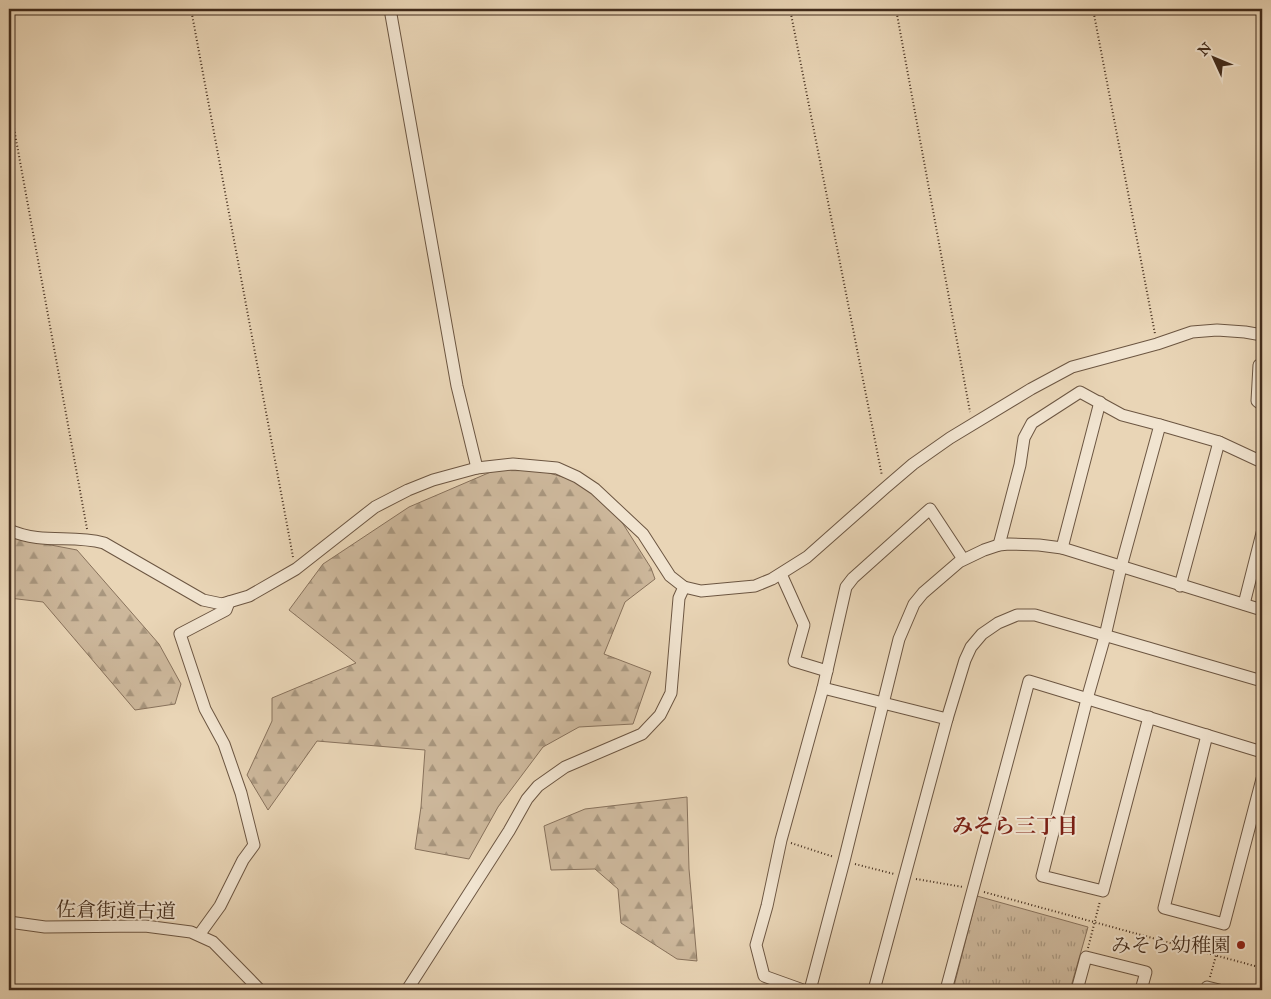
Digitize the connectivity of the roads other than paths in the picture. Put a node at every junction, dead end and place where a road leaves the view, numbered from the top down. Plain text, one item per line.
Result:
1 (390, 9) edge
2 (1262, 336) edge
3 (1259, 365) dead end
4 (1100, 402) junction
5 (1262, 405) edge
6 (1160, 425) junction
7 (1219, 442) junction
8 (1262, 462) edge
9 (477, 468) junction
10 (9, 530) edge
11 (1262, 533) edge
12 (999, 545) junction
13 (1062, 548) junction
14 (963, 559) junction
15 (1121, 567) junction
16 (781, 574) junction
17 (1180, 586) junction
18 (684, 587) junction
19 (229, 602) junction
20 (1244, 604) junction
21 (1262, 610) edge
22 (1105, 636) junction
23 (826, 671) junction
24 (1262, 681) edge
25 (823, 688) junction
26 (1087, 699) junction
27 (883, 702) junction
28 (1149, 717) junction
29 (947, 719) junction
30 (1207, 735) junction
31 (1262, 752) edge
32 (1262, 780) edge
33 (9, 922) edge
34 (199, 935) junction
35 (1207, 988) edge
36 (260, 990) edge
37 (407, 990) edge
38 (803, 990) edge
39 (810, 990) edge
40 (874, 990) edge
41 (946, 990) edge
42 (1077, 990) edge
43 (1141, 990) edge
44 (1219, 990) edge

1 - 9 street
2 - 16 street
3 - 5 street
4 - 6 street
4 - 12 street
4 - 13 street
6 - 7 street
6 - 15 street
7 - 8 street
7 - 17 street
9 - 18 street
9 - 19 street
10 - 19 street
11 - 20 street
12 - 13 street
12 - 14 street
13 - 15 street
14 - 23 street
14 - 27 street
15 - 17 street
15 - 22 street
16 - 18 street
16 - 23 street
17 - 20 street
18 - 37 street
19 - 34 street
20 - 21 street
22 - 24 street
22 - 26 street
22 - 29 street
23 - 25 street
25 - 27 street
25 - 38 street
26 - 28 street
26 - 28 street
26 - 41 street
27 - 29 street
27 - 39 street
28 - 30 street
29 - 40 street
30 - 31 street
30 - 32 street
33 - 34 street, 佐倉街道古道
34 - 36 street, 佐倉街道古道
35 - 44 street
42 - 43 street

